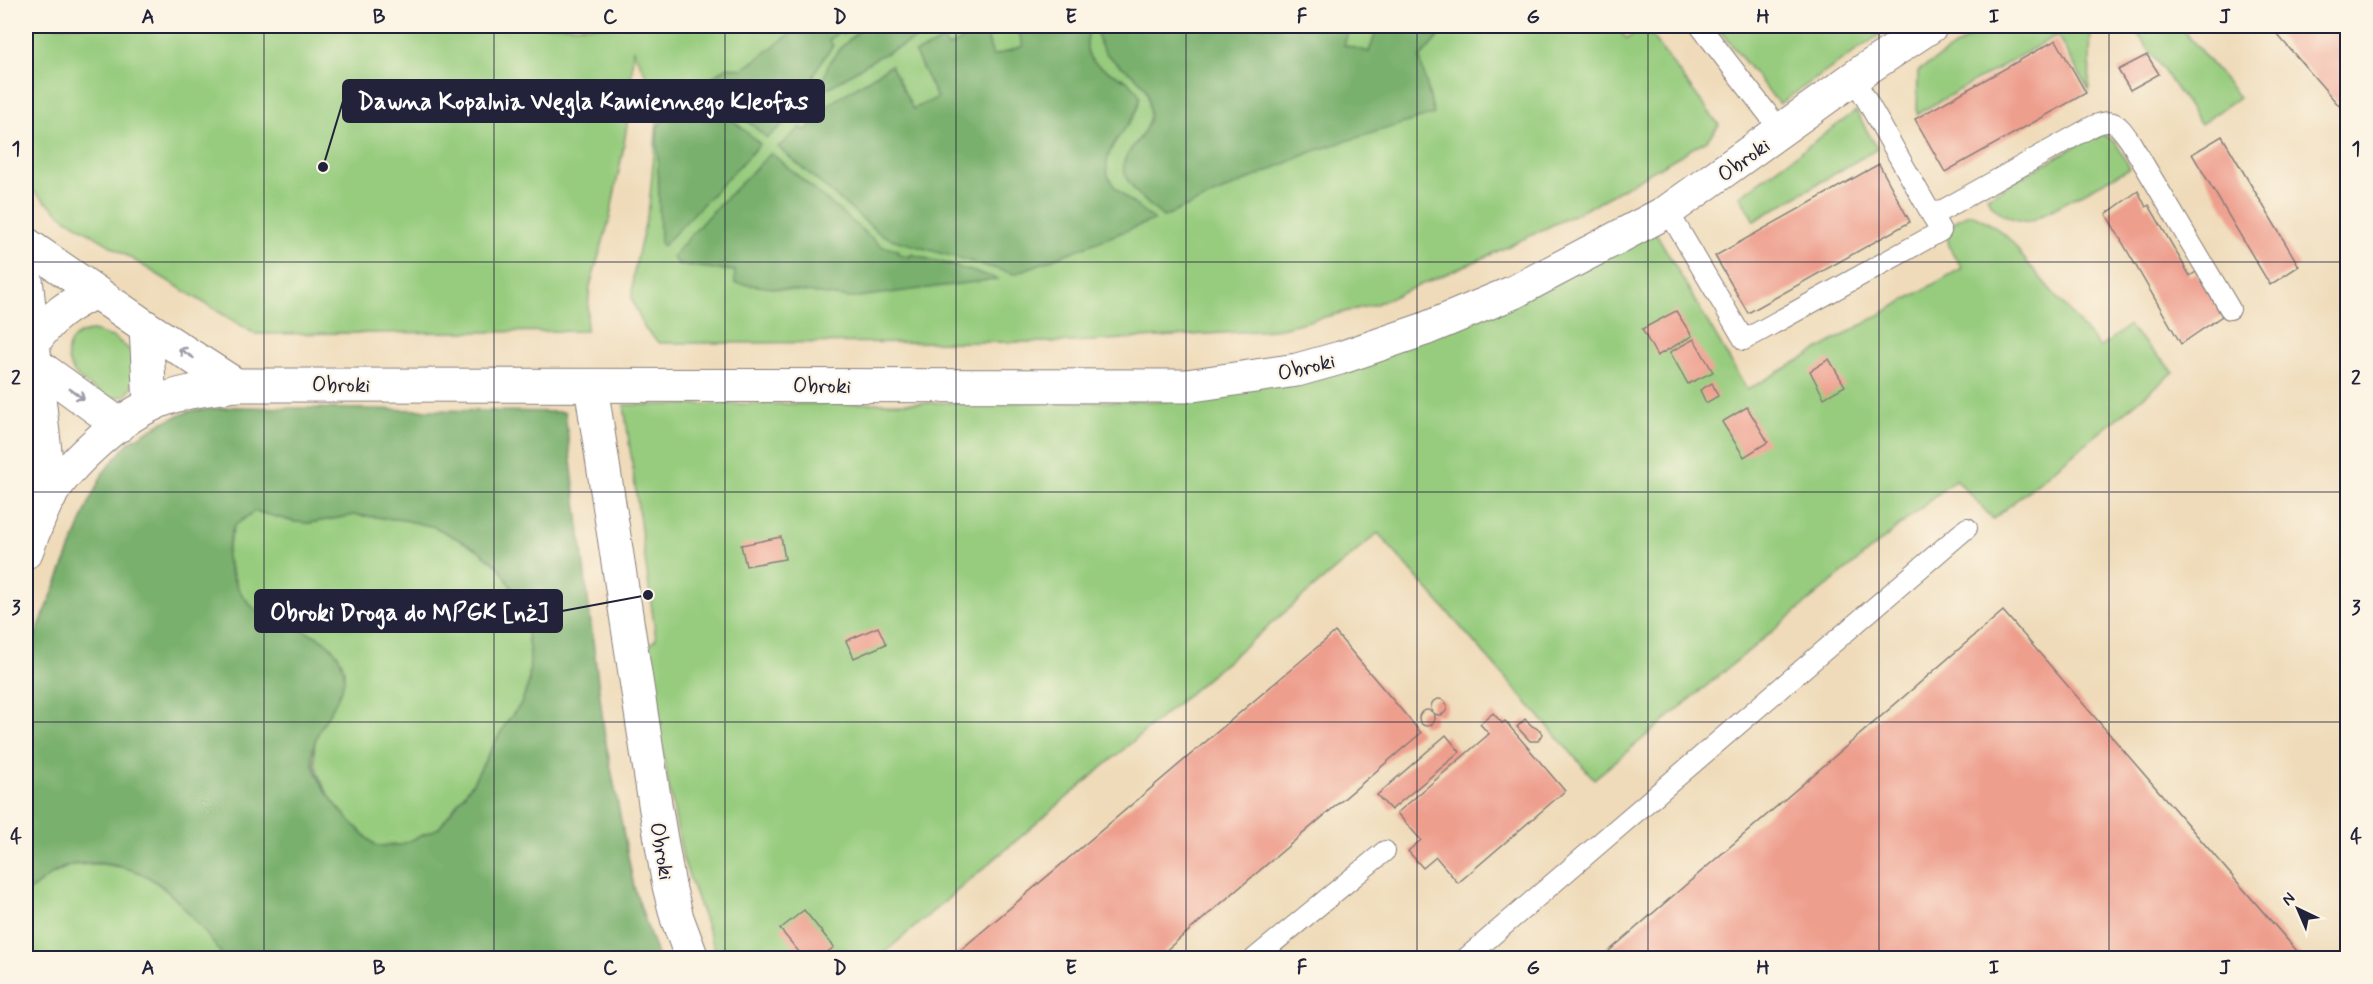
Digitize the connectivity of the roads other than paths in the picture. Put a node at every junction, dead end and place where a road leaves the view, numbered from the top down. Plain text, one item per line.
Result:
1 (1700, 26) edge
2 (1931, 26) edge
3 (1854, 78) junction
4 (1781, 131) junction
5 (1668, 211) junction
6 (1932, 216) junction
7 (26, 244) edge
8 (26, 279) edge
9 (95, 292) junction
10 (2230, 309) dead end
11 (146, 327) junction
12 (34, 353) junction
13 (236, 385) junction
14 (591, 386) junction
15 (150, 405) junction
16 (120, 425) junction
17 (50, 497) junction
18 (1967, 528) dead end
19 (26, 552) edge
20 (1386, 851) dead end
21 (692, 958) edge
22 (1255, 958) edge
23 (1466, 958) edge

1 - 4 lane
2 - 3 street, Obroki
3 - 4 street, Obroki
3 - 6 lane
4 - 5 street, Obroki
5 - 6 lane
5 - 14 street, Obroki
6 - 10 lane
7 - 9 street
8 - 12 street
9 - 11 street
9 - 12 street
13 -> 11 street
11 - 15 street
12 -> 16 street
12 - 17 street
13 - 14 street, Obroki
13 - 15 street, Obroki
14 - 21 street, Obroki
15 - 16 street, Obroki
16 - 17 street, Obroki
17 - 19 street, Obroki
18 - 23 lane
20 - 22 lane

